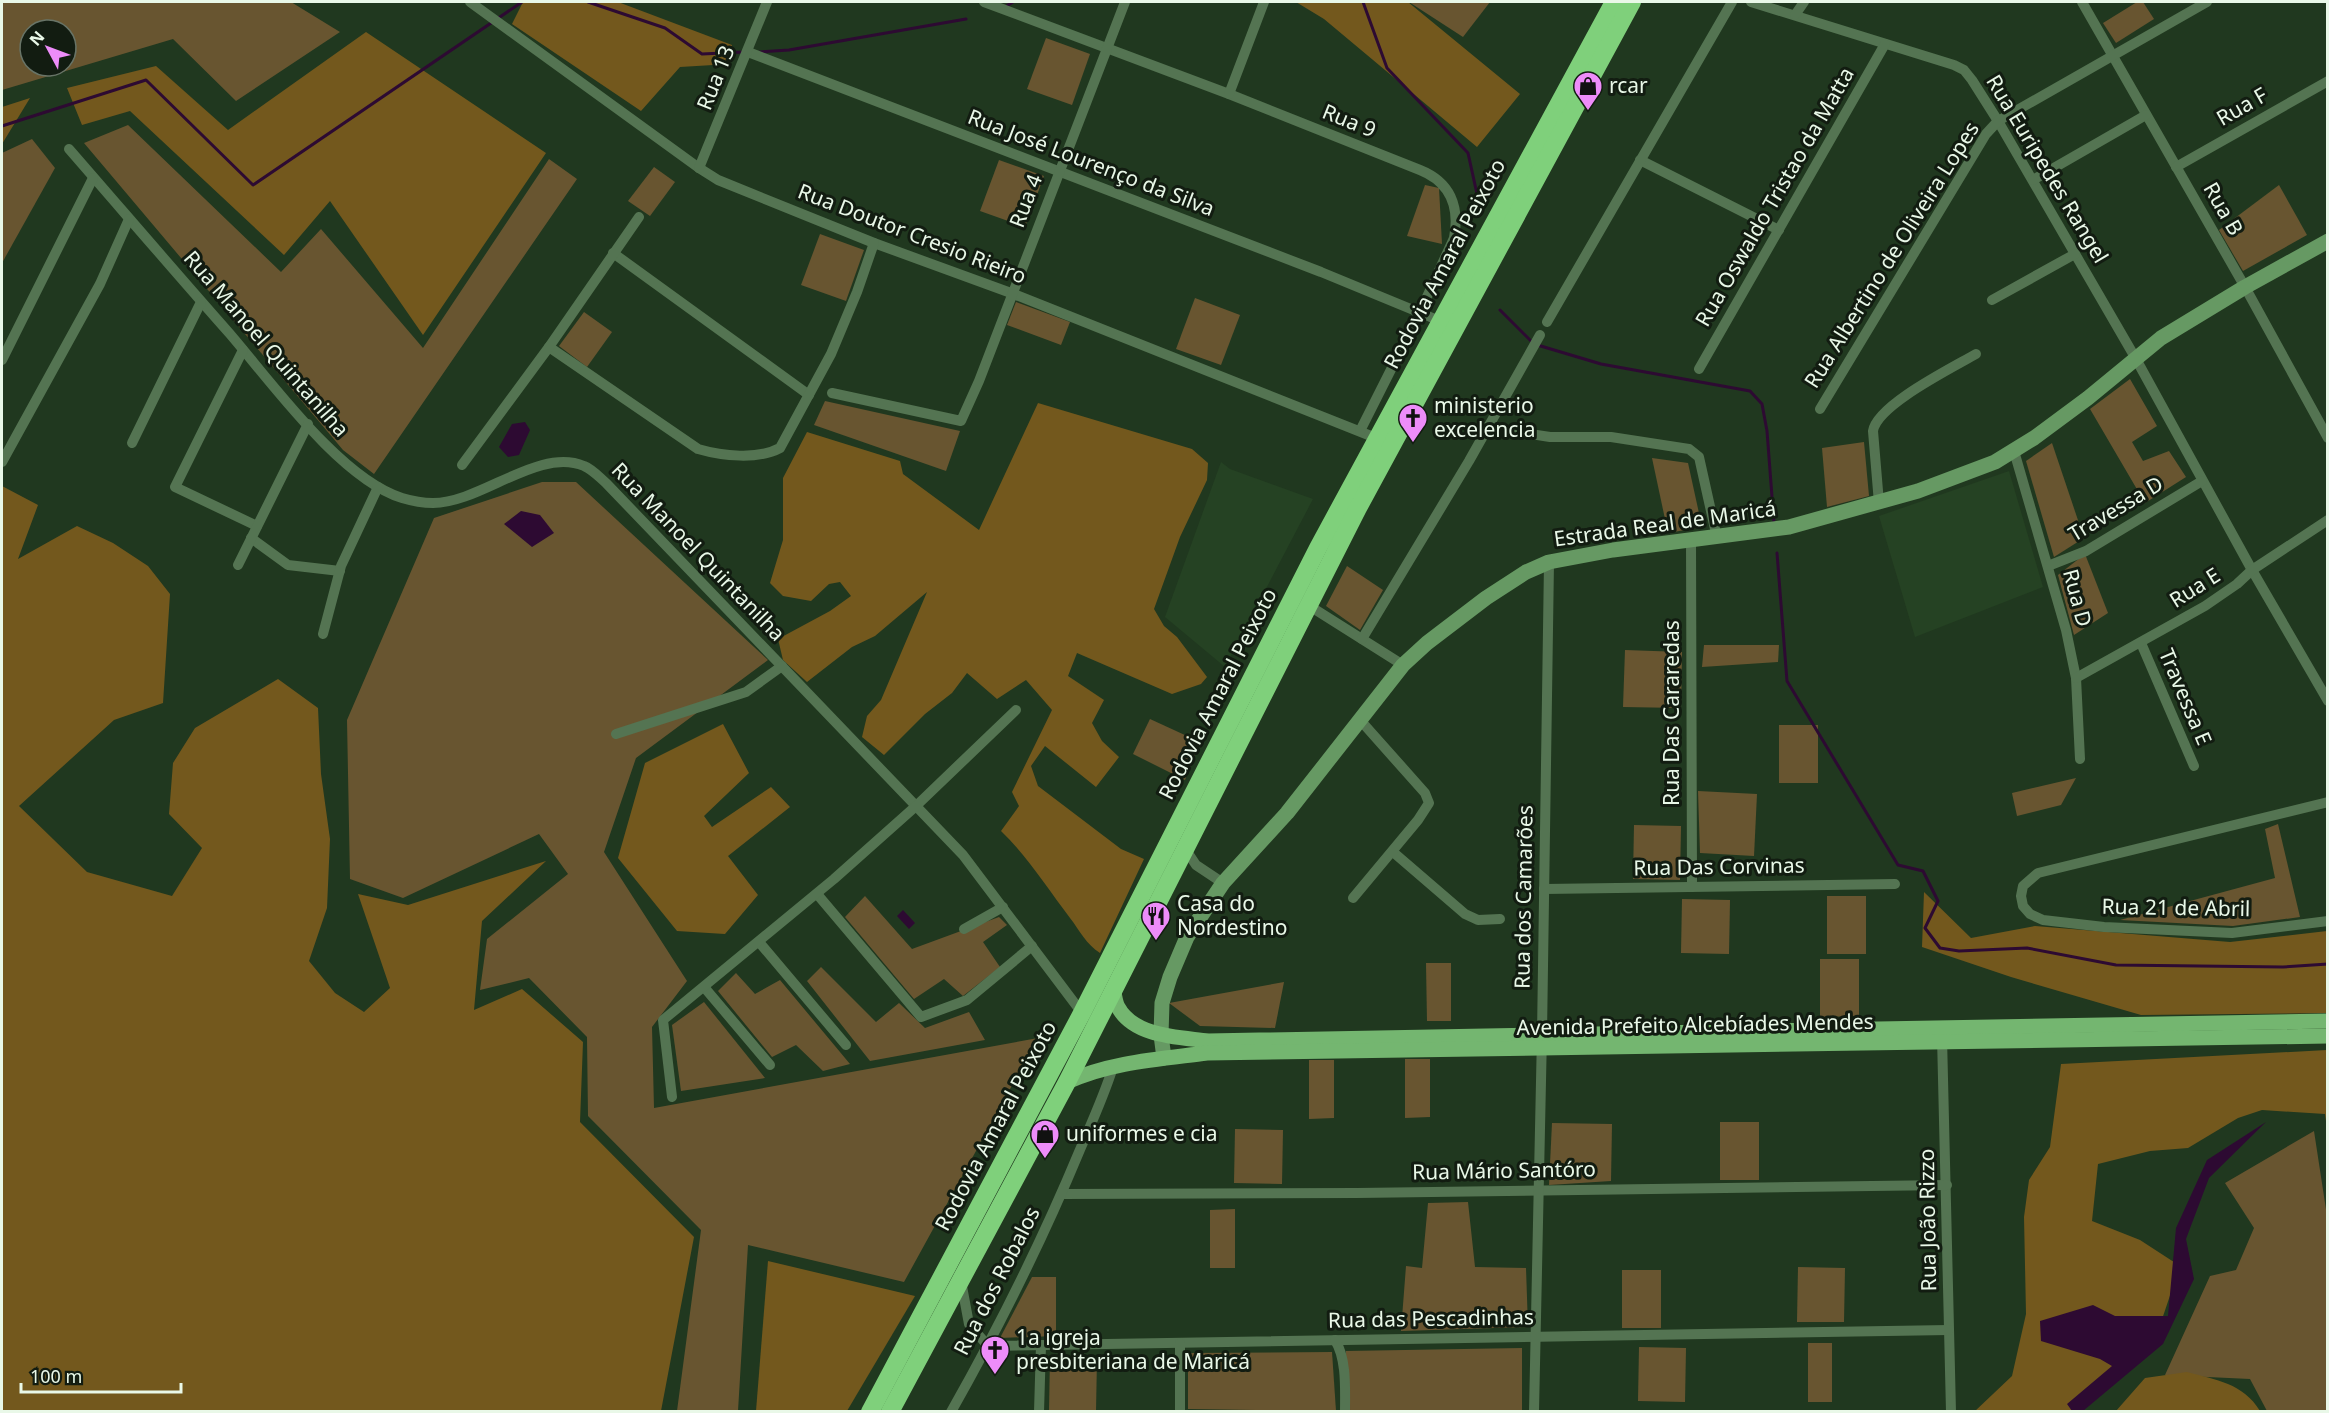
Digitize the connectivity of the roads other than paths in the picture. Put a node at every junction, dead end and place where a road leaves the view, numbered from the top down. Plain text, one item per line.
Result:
1 (470, 2) edge
2 (767, 2) edge
3 (984, 2) edge
4 (1125, 2) edge
5 (1264, 2) edge
6 (1614, 2) edge
7 (1632, 2) edge
8 (1732, 2) edge
9 (1751, 2) edge
10 (1804, 2) edge
11 (2082, 2) edge
12 (2207, 2) edge
13 (490, 12) edge
14 (1795, 15) junction
15 (1886, 44) junction
16 (1106, 48) junction
17 (748, 52) junction
18 (2112, 57) junction
19 (2328, 81) edge
20 (1229, 94) junction
21 (2146, 115) junction
22 (1998, 121) junction
23 (69, 150) dead end
24 (1640, 160) junction
25 (2176, 167) junction
26 (699, 168) junction
27 (1058, 171) junction
28 (93, 178) junction
29 (2032, 180) junction
30 (639, 217) dead end
31 (129, 219) junction
32 (1779, 230) junction
33 (2328, 241) edge
34 (874, 243) junction
35 (613, 253) junction
36 (2075, 254) junction
37 (2245, 287) junction
38 (1011, 293) junction
39 (1992, 300) dead end
40 (201, 302) junction
41 (1420, 312) junction
42 (1440, 321) junction
43 (1547, 322) dead end
44 (1540, 334) dead end
45 (549, 347) junction
46 (243, 350) junction
47 (1976, 354) dead end
48 (2136, 359) junction
49 (2, 360) edge
50 (1699, 369) dead end
51 (832, 393) dead end
52 (809, 394) junction
53 (1820, 409) dead end
54 (308, 424) junction
55 (1486, 427) junction
56 (1368, 434) junction
57 (2328, 438) edge
58 (132, 442) dead end
59 (2014, 450) junction
60 (2, 462) edge
61 (462, 465) dead end
62 (2202, 481) junction
63 (378, 487) junction
64 (1879, 502) junction
65 (2328, 519) edge
66 (257, 525) junction
67 (251, 538) junction
68 (1717, 538) junction
69 (1691, 540) junction
70 (1549, 562) junction
71 (238, 565) dead end
72 (2048, 566) junction
73 (2252, 570) junction
74 (340, 571) junction
75 (1308, 605) junction
76 (323, 634) dead end
77 (1362, 639) junction
78 (2141, 643) junction
79 (1403, 665) junction
80 (782, 666) junction
81 (2076, 678) junction
82 (2328, 701) edge
83 (1016, 710) dead end
84 (1361, 721) junction
85 (616, 734) dead end
86 (2080, 759) dead end
87 (2194, 766) dead end
88 (2328, 802) edge
89 (916, 806) junction
90 (1393, 852) junction
91 (1180, 855) junction
92 (1223, 883) junction
93 (1895, 884) dead end
94 (1692, 887) junction
95 (1544, 889) junction
96 (817, 894) junction
97 (1353, 898) dead end
98 (1003, 907) junction
99 (1500, 919) dead end
100 (2328, 921) edge
101 (964, 929) dead end
102 (759, 942) junction
103 (1032, 946) junction
104 (704, 987) junction
105 (1113, 989) junction
106 (1082, 1013) junction
107 (2328, 1021) edge
108 (1161, 1035) junction
109 (1942, 1035) junction
110 (2328, 1036) edge
111 (1542, 1042) junction
112 (846, 1045) dead end
113 (1235, 1047) junction
114 (1164, 1058) junction
115 (770, 1065) dead end
116 (1113, 1067) junction
117 (1066, 1082) junction
118 (672, 1097) dead end
119 (1947, 1185) junction
120 (1539, 1190) junction
121 (1062, 1194) junction
122 (961, 1278) junction
123 (1949, 1330) junction
124 (1536, 1337) junction
125 (1335, 1340) junction
126 (1180, 1343) junction
127 (1041, 1345) junction
128 (988, 1346) junction
129 (870, 1412) edge
130 (890, 1412) edge
131 (951, 1412) edge
132 (1039, 1412) edge
133 (1180, 1412) edge
134 (1345, 1412) edge
135 (1533, 1412) edge
136 (1951, 1412) edge

1 - 13 street, Rua Doutor Cresio Rieiro
2 - 17 street, Rua 13
3 - 16 street, Rua 9
4 - 16 street, Rua 4
5 - 20 street
6 - 42 highway, Rodovia Amaral Peixoto
7 - 75 highway, Rodovia Amaral Peixoto
8 - 24 street
9 - 14 street, Rua Euripedes Rangel
10 - 14 street
11 - 18 street, Rua B
12 - 18 street
13 - 26 street, Rua Doutor Cresio Rieiro
14 - 15 street, Rua Euripedes Rangel
15 - 22 street, Rua Euripedes Rangel
15 - 32 street, Rua Oswaldo Tristao da Matta
16 - 20 street, Rua 9
16 - 27 street, Rua 4
17 - 26 street, Rua 13
17 - 27 street, Rua José Lourenço da Silva
18 - 21 street, Rua B
18 - 22 street
19 - 25 street, Rua F
20 - 41 street, Rua 9
21 - 25 street, Rua B
21 - 29 street
22 - 29 street, Rua Euripedes Rangel
22 - 53 street, Rua Albertino de Oliveira Lopes
23 - 28 street, Rua Manoel Quintanilha
24 - 32 street
24 - 43 street
25 - 37 street, Rua B
26 - 34 street, Rua Doutor Cresio Rieiro
27 - 38 street, Rua 4
27 - 41 street, Rua José Lourenço da Silva
28 - 31 street, Rua Manoel Quintanilha
28 - 49 street
29 - 36 street, Rua Euripedes Rangel
30 - 35 street
31 - 40 street, Rua Manoel Quintanilha
31 - 60 street
32 - 50 street, Rua Oswaldo Tristao da Matta
33 - 37 main road, Estrada Real de Maricá
34 - 38 street, Rua Doutor Cresio Rieiro
34 - 52 street
35 - 45 street
35 - 52 street
36 - 39 street
36 - 48 street, Rua Euripedes Rangel
37 - 48 main road, Estrada Real de Maricá
37 - 57 street, Rua B
38 - 51 street, Rua 4
38 - 56 street, Rua Doutor Cresio Rieiro
40 - 46 street, Rua Manoel Quintanilha
40 - 58 street
41 - 42 street, Rua José Lourenço da Silva
41 - 56 street, Rua 9
42 - 56 highway, Rodovia Amaral Peixoto
44 - 55 street
45 - 52 street
45 - 61 street
46 - 54 street, Rua Manoel Quintanilha
46 - 66 street
47 - 64 street
48 - 59 main road, Estrada Real de Maricá
48 - 62 street, Rua Euripedes Rangel
54 - 63 street, Rua Manoel Quintanilha
54 - 66 street
55 - 68 street
55 - 77 street
56 - 106 highway, Rodovia Amaral Peixoto
59 - 64 main road, Estrada Real de Maricá
59 - 72 street, Rua D
62 - 72 street, Travessa D
62 - 73 street, Rua Euripedes Rangel
63 - 74 street
63 - 80 street, Rua Manoel Quintanilha
64 - 68 main road, Estrada Real de Maricá
65 - 73 street, Rua E
66 - 67 street
67 - 71 street
67 - 74 street
68 - 69 main road, Estrada Real de Maricá
69 - 70 main road, Estrada Real de Maricá
69 - 94 street, Rua Das Cararedas
70 - 79 main road, Estrada Real de Maricá
70 - 95 street, Rua dos Camarões
72 - 81 street, Rua D
73 - 78 street, Rua E
73 - 82 street, Rua Euripedes Rangel
74 - 76 street
75 - 77 street
75 - 91 highway, Rodovia Amaral Peixoto
77 - 79 street
78 - 81 street, Rua E
78 - 87 street, Travessa E
79 - 84 main road, Estrada Real de Maricá
80 - 85 street
80 - 89 street, Rua Manoel Quintanilha
81 - 86 street, Rua D
83 - 89 street
84 - 90 street
84 - 92 main road, Estrada Real de Maricá
88 - 100 street, Rua 21 de Abril
89 - 96 street
89 - 98 street, Rua Manoel Quintanilha
90 - 97 street
90 - 99 street
91 - 92 street
91 - 105 highway, Rodovia Amaral Peixoto
92 - 108 main road, Estrada Real de Maricá
93 - 94 street, Rua Das Corvinas
94 - 95 street, Rua Das Corvinas
95 - 111 street, Rua dos Camarões
96 - 102 street
96 - 103 street
98 - 101 street
98 - 103 street, Rua Manoel Quintanilha
102 - 104 street
102 - 112 street
103 - 106 street, Rua Manoel Quintanilha
104 - 115 street
104 - 118 street
105 - 108 main road, Avenida Prefeito Alcebíades Mendes
105 - 117 highway, Rodovia Amaral Peixoto
106 - 129 highway, Rodovia Amaral Peixoto
107 - 109 main road, Avenida Prefeito Alcebíades Mendes
108 - 113 main road, Avenida Prefeito Alcebíades Mendes
108 - 114 main road, Estrada Real de Maricá
109 - 110 main road, Avenida Prefeito Alcebíades Mendes
109 - 111 main road, Avenida Prefeito Alcebíades Mendes
109 - 119 street, Rua João Rizzo
111 - 113 main road, Avenida Prefeito Alcebíades Mendes
111 - 120 street, Rua dos Camarões
113 - 114 main road, Avenida Prefeito Alcebíades Mendes
114 - 116 main road, Avenida Prefeito Alcebíades Mendes
116 - 117 main road, Avenida Prefeito Alcebíades Mendes
116 - 121 street, Rua dos Robalos
117 - 122 highway, Rodovia Amaral Peixoto
119 - 120 street, Rua Mário Santóro
119 - 123 street, Rua João Rizzo
120 - 121 street, Rua Mário Santóro
120 - 124 street, Rua dos Camarões
121 - 128 street, Rua dos Robalos
122 - 128 street
122 - 130 highway, Rodovia Amaral Peixoto
123 - 124 street, Rua das Pescadinhas
123 - 136 street, Rua João Rizzo
124 - 125 street, Rua das Pescadinhas
124 - 135 street, Rua dos Camarões
125 - 126 street, Rua das Pescadinhas
125 - 134 street
126 - 127 street, Rua das Pescadinhas
126 - 133 street
127 - 128 street, Rua das Pescadinhas
127 - 132 street
128 - 131 street, Rua dos Robalos

